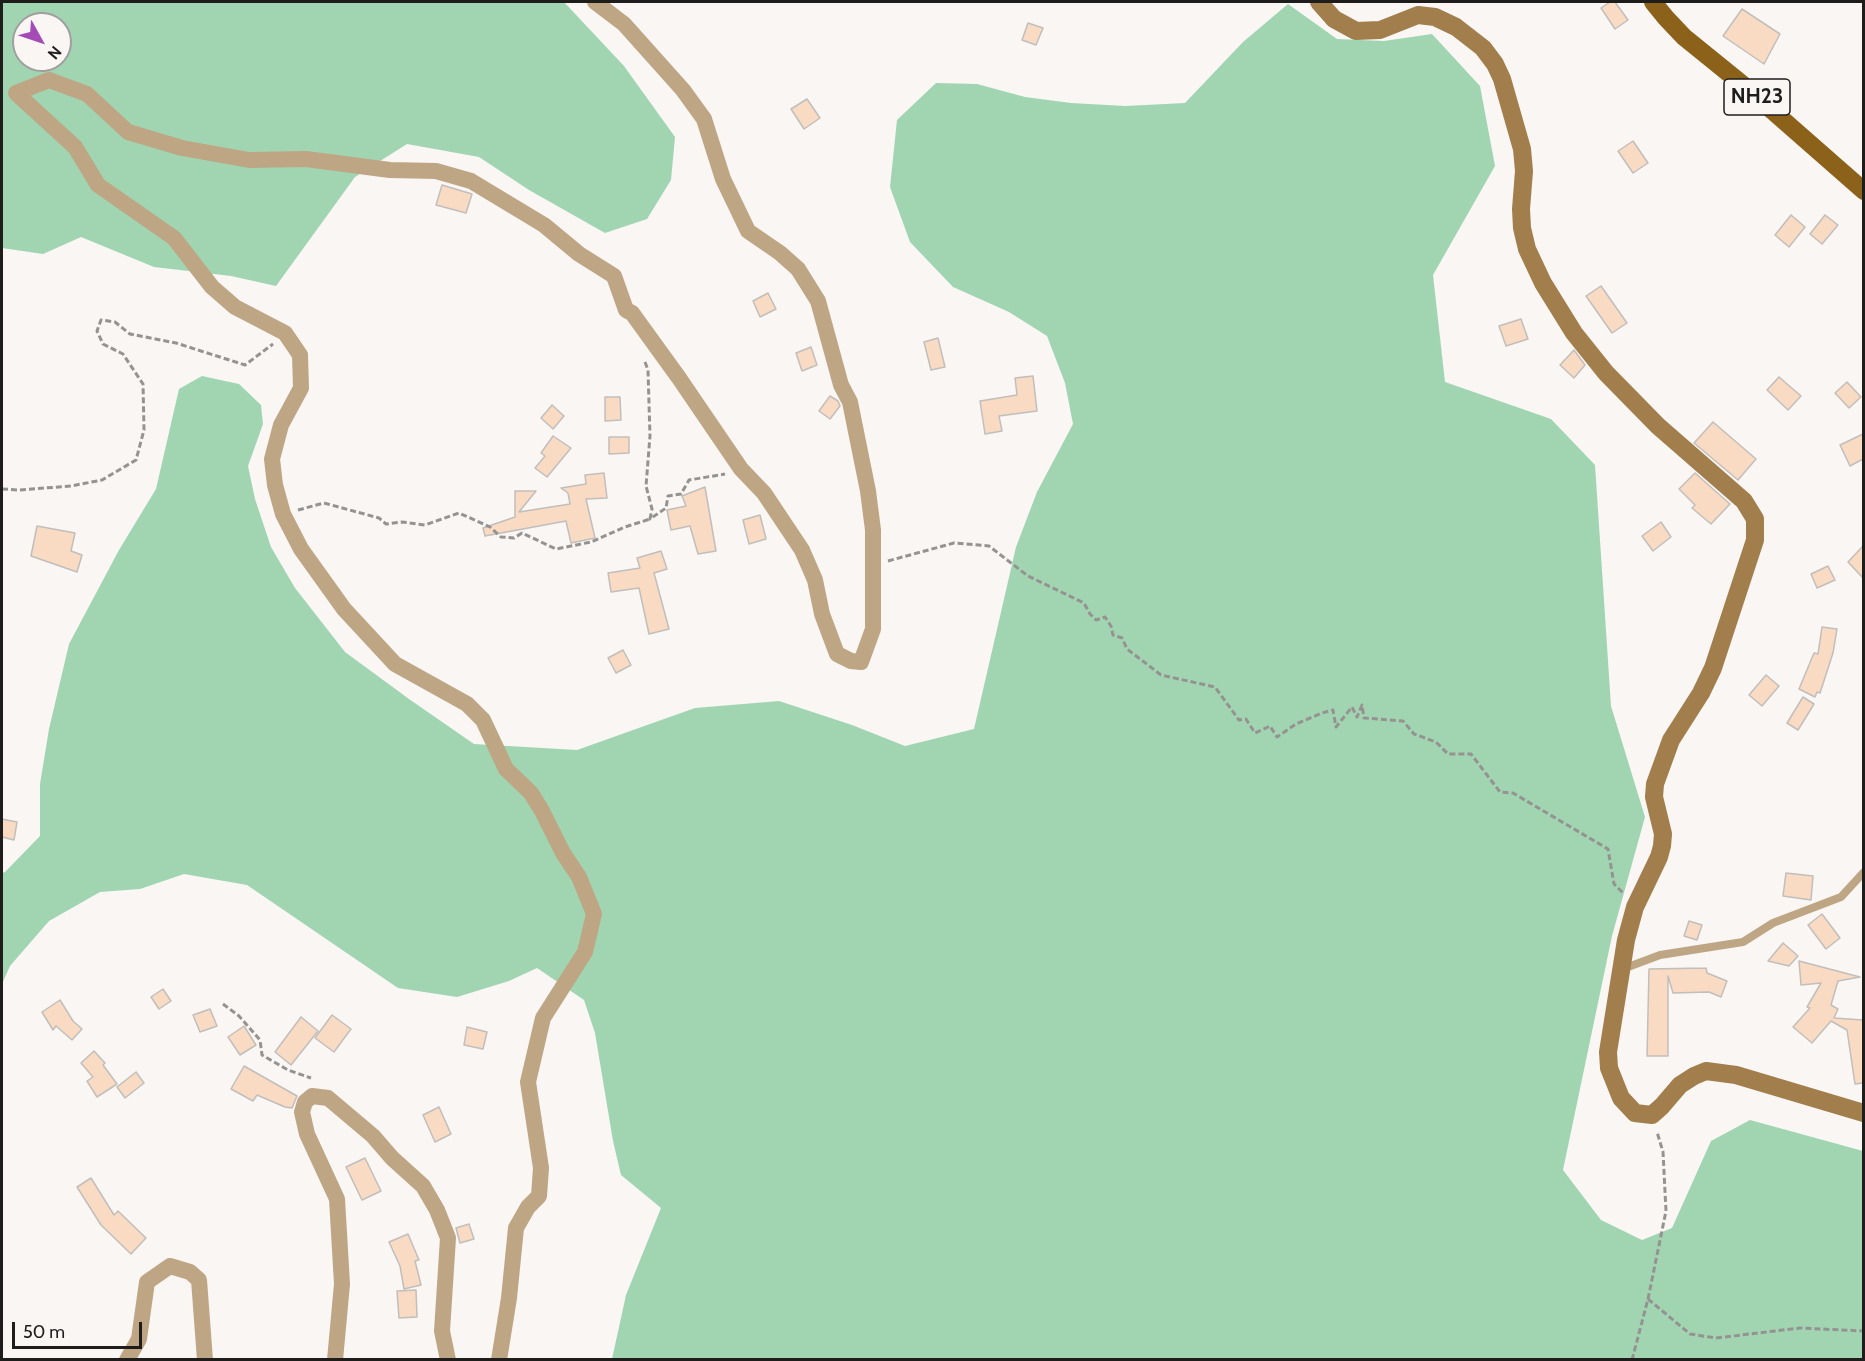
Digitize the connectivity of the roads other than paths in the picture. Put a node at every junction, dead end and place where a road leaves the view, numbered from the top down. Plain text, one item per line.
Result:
1 (595, 2) edge
2 (1319, 2) edge
3 (1653, 2) edge
4 (1863, 191) edge
5 (1863, 872) edge
6 (1620, 970) junction
7 (1863, 1113) edge
8 (128, 1359) edge
9 (205, 1359) edge
10 (335, 1359) edge
11 (448, 1359) edge
12 (499, 1359) edge

1 - 12 street
2 - 6 main road
3 - 4 main road, NH23
5 - 6 lane
6 - 7 main road
8 - 9 street
10 - 11 street

